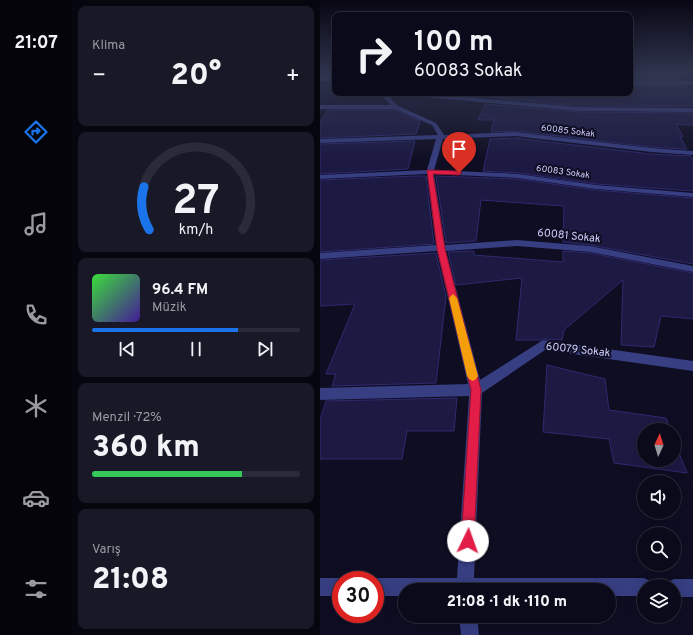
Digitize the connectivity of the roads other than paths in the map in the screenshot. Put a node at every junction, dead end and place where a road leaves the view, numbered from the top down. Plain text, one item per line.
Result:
1 (393, 104) edge
2 (519, 104) edge
3 (320, 107) edge
4 (396, 107) junction
5 (693, 110) edge
6 (441, 135) junction
7 (320, 141) edge
8 (693, 153) edge
9 (430, 172) junction
10 (320, 177) edge
11 (693, 196) edge
12 (441, 249) junction
13 (320, 256) edge
14 (693, 269) edge
15 (693, 366) edge
16 (476, 390) junction
17 (320, 394) edge
18 (465, 583) edge
19 (320, 587) edge
20 (332, 587) edge
21 (384, 587) edge
22 (398, 587) edge
23 (616, 587) edge
24 (637, 587) edge
25 (681, 588) edge
26 (693, 588) edge
27 (469, 623) edge
28 (470, 635) edge

1 - 4 street
2 - 5 street
3 - 4 street
4 - 6 street
6 - 7 street, 60085 Sokak
6 - 8 street, 60085 Sokak
6 - 9 street
9 - 10 street, 60083 Sokak
9 - 11 street, 60083 Sokak
9 - 12 street
12 - 13 street, 60081 Sokak
12 - 14 street, 60081 Sokak
12 - 16 street
15 - 16 street, 60079 Sokak
16 - 17 street
16 - 18 street
19 - 20 street
21 - 22 street
23 - 24 street
25 - 26 street
27 - 28 street

